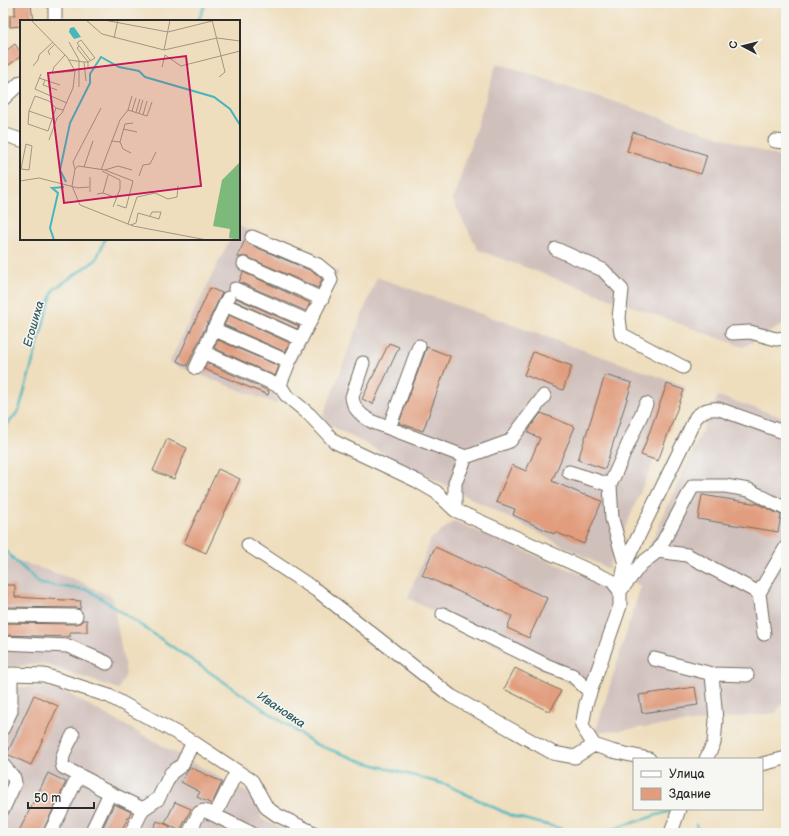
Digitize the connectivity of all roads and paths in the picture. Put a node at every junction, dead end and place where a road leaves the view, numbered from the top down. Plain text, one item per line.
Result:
1 (54, 3) edge
2 (56, 20) edge
3 (20, 83) edge
4 (3, 99) edge
5 (3, 134) edge
6 (20, 140) edge
7 (252, 237) dead end
8 (556, 249) dead end
9 (244, 264) dead end
10 (230, 296) junction
11 (322, 299) junction
12 (310, 322) junction
13 (214, 329) junction
14 (732, 333) dead end
15 (786, 338) edge
16 (301, 339) junction
17 (419, 346) dead end
18 (203, 352) junction
19 (289, 362) junction
20 (363, 363) dead end
21 (682, 367) dead end
22 (196, 368) dead end
23 (281, 387) junction
24 (544, 396) dead end
25 (646, 404) dead end
26 (389, 428) junction
27 (786, 433) edge
28 (466, 456) junction
29 (569, 472) dead end
30 (610, 485) junction
31 (786, 509) edge
32 (455, 510) junction
33 (248, 545) dead end
34 (786, 547) edge
35 (658, 551) junction
36 (625, 564) junction
37 (620, 591) junction
38 (759, 593) junction
39 (443, 614) dead end
40 (3, 615) edge
41 (76, 616) dead end
42 (764, 634) dead end
43 (3, 643) edge
44 (654, 659) dead end
45 (108, 663) dead end
46 (712, 674) junction
47 (7, 675) edge
48 (747, 675) dead end
49 (590, 692) junction
50 (3, 728) edge
51 (73, 735) dead end
52 (193, 742) junction
53 (594, 745) junction
54 (644, 758) edge
55 (706, 758) edge
56 (786, 758) edge
57 (763, 764) edge
58 (3, 765) edge
59 (237, 771) junction
60 (78, 775) junction
61 (110, 793) junction
62 (3, 809) edge
63 (143, 809) junction
64 (678, 810) edge
65 (215, 815) junction
66 (50, 833) edge
67 (91, 833) edge
68 (131, 833) edge
69 (188, 833) edge
70 (251, 833) edge
71 (314, 833) edge
72 (671, 833) edge

1 - 2 street
3 - 4 street
5 - 6 street
7 - 11 street
8 - 21 street
9 - 11 street
10 - 12 street
10 - 13 street
10 - 16 street
11 - 12 street
12 - 16 street
13 - 18 street
13 - 19 street
14 - 15 street
16 - 19 street
17 - 26 street
18 - 22 street
18 - 23 street
19 - 23 street
20 - 26 street
23 - 32 street
24 - 28 street
25 - 30 street
26 - 28 street
27 - 36 street
28 - 32 street
29 - 30 street
30 - 36 street
31 - 35 street
32 - 37 street
33 - 53 street
34 - 38 street
35 - 37 street
35 - 38 street
36 - 37 street
37 - 49 street
38 - 42 street
39 - 49 street
40 - 41 street
43 - 45 street
44 - 46 street
46 - 48 street
46 - 55 street
47 - 50 street
47 - 52 street
49 - 53 street
51 - 60 street
52 - 59 street
52 - 63 street
53 - 54 street
56 - 57 street
58 - 62 street
59 - 65 street
59 - 71 street
60 - 61 street
60 - 66 street
61 - 63 street
61 - 67 street
63 - 68 street
64 - 72 street
65 - 69 street
65 - 70 street

